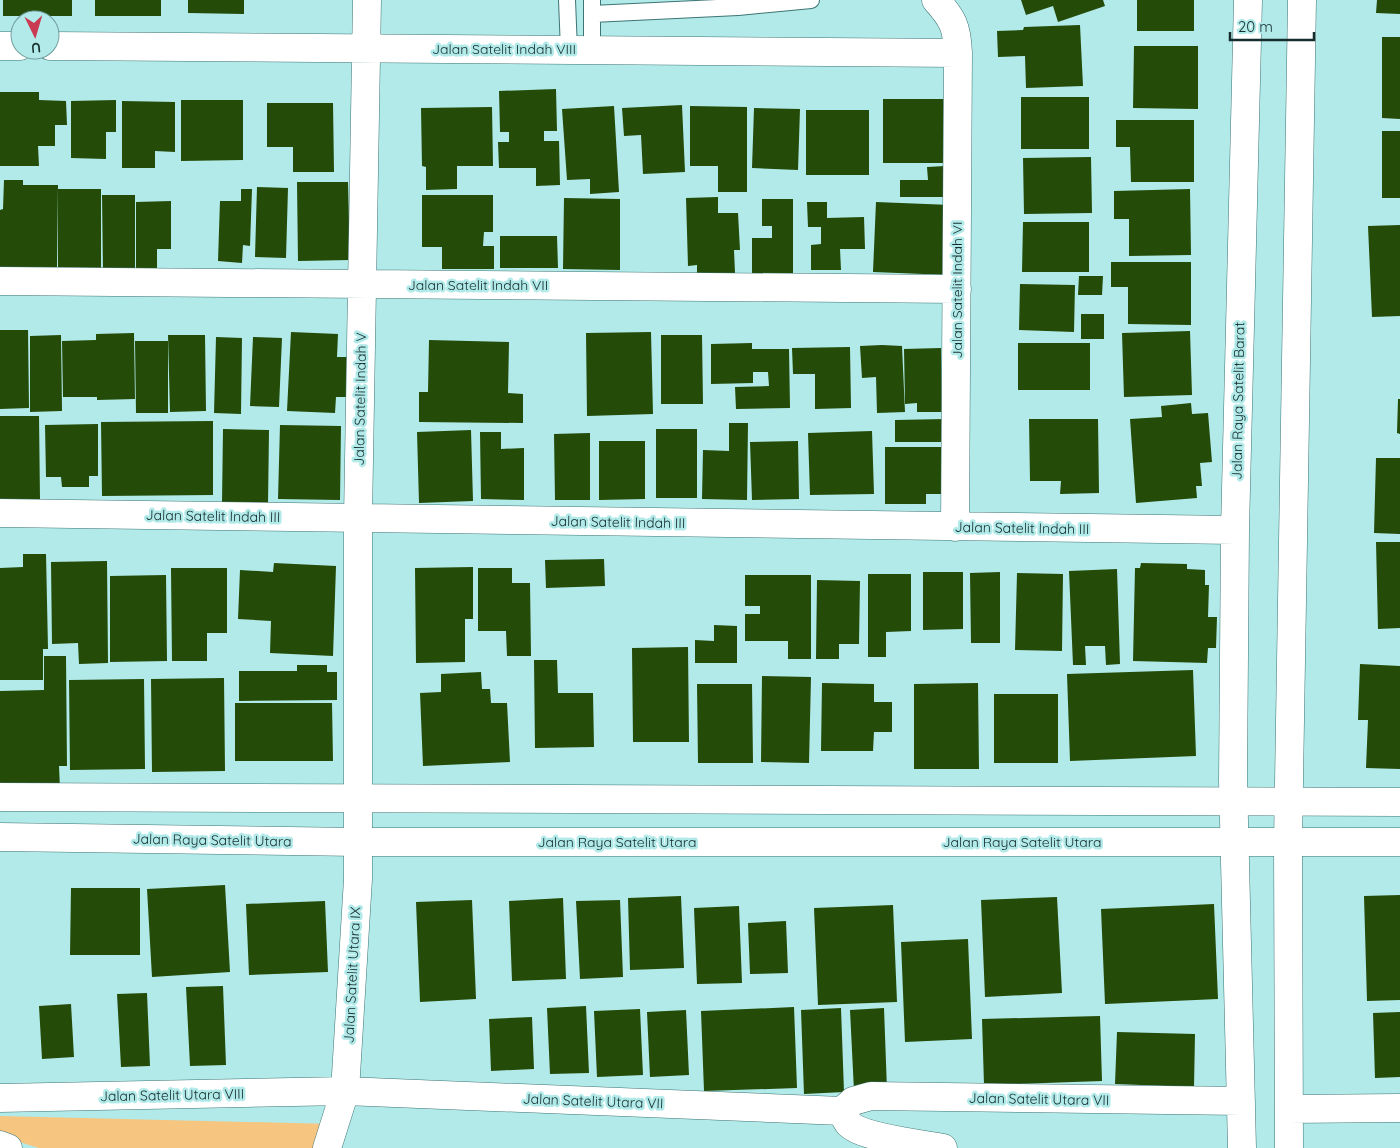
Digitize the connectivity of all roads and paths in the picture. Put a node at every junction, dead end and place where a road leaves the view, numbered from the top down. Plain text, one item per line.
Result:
1 (367, 0) edge
2 (567, 0) edge
3 (811, 0) edge
4 (936, 0) edge
5 (1248, 0) edge
6 (1302, 0) edge
7 (592, 7) edge
8 (60, 46) edge
9 (366, 48) junction
10 (580, 50) junction
11 (958, 52) junction
12 (0, 281) edge
13 (362, 284) junction
14 (957, 289) junction
15 (0, 513) edge
16 (358, 518) junction
17 (955, 527) junction
18 (1235, 530) junction
19 (0, 797) edge
20 (358, 799) junction
21 (1288, 801) junction
22 (1233, 802) junction
23 (1400, 802) edge
24 (0, 838) edge
25 (358, 842) junction
26 (1234, 842) junction
27 (1288, 842) junction
28 (1400, 842) edge
29 (345, 1091) junction
30 (0, 1098) edge
31 (1241, 1100) junction
32 (1400, 1108) edge
33 (1289, 1109) junction
34 (842, 1110) junction
35 (0, 1145) edge
36 (8, 1148) edge
37 (327, 1148) edge
38 (943, 1148) edge
39 (1242, 1148) edge
40 (1289, 1148) edge

1 - 9 street, Jalan Satelit Indah V
2 - 10 lane
3 - 7 lane
4 - 11 street, Jalan Satelit Indah VI
5 - 18 street, Jalan Raya Satelit Barat
6 - 21 street
7 - 10 lane
8 - 9 street, Jalan Satelit Indah VIII
9 - 10 street, Jalan Satelit Indah VIII
9 - 13 street, Jalan Satelit Indah V
10 - 11 street, Jalan Satelit Indah VIII
11 - 14 street, Jalan Satelit Indah VI
12 - 13 street, Jalan Satelit Indah VII
13 - 14 street, Jalan Satelit Indah VII
13 - 16 street, Jalan Satelit Indah V
14 - 17 street, Jalan Satelit Indah VI
15 - 16 street, Jalan Satelit Indah III
16 - 17 street, Jalan Satelit Indah III
16 - 20 street, Jalan Satelit Indah V
17 - 18 street, Jalan Satelit Indah III
18 - 22 street, Jalan Raya Satelit Barat
19 - 20 street
20 - 22 street
20 - 25 street, Jalan Satelit Utara IX
21 - 22 street
21 - 23 street
21 - 27 street
22 - 26 street
24 - 25 street, Jalan Raya Satelit Utara
25 - 26 street, Jalan Raya Satelit Utara
25 - 29 street, Jalan Satelit Utara IX
26 - 27 street, Jalan Raya Satelit Utara
26 - 31 street
27 - 28 street, Jalan Raya Satelit Utara
27 - 33 street
29 - 30 street, Jalan Satelit Utara VIII
29 - 34 street, Jalan Satelit Utara VII
29 - 37 street, Jalan Satelit Utara IX
31 - 34 street, Jalan Satelit Utara VII
31 - 39 street
32 - 33 street
33 - 40 street
34 - 38 street
35 - 36 street

